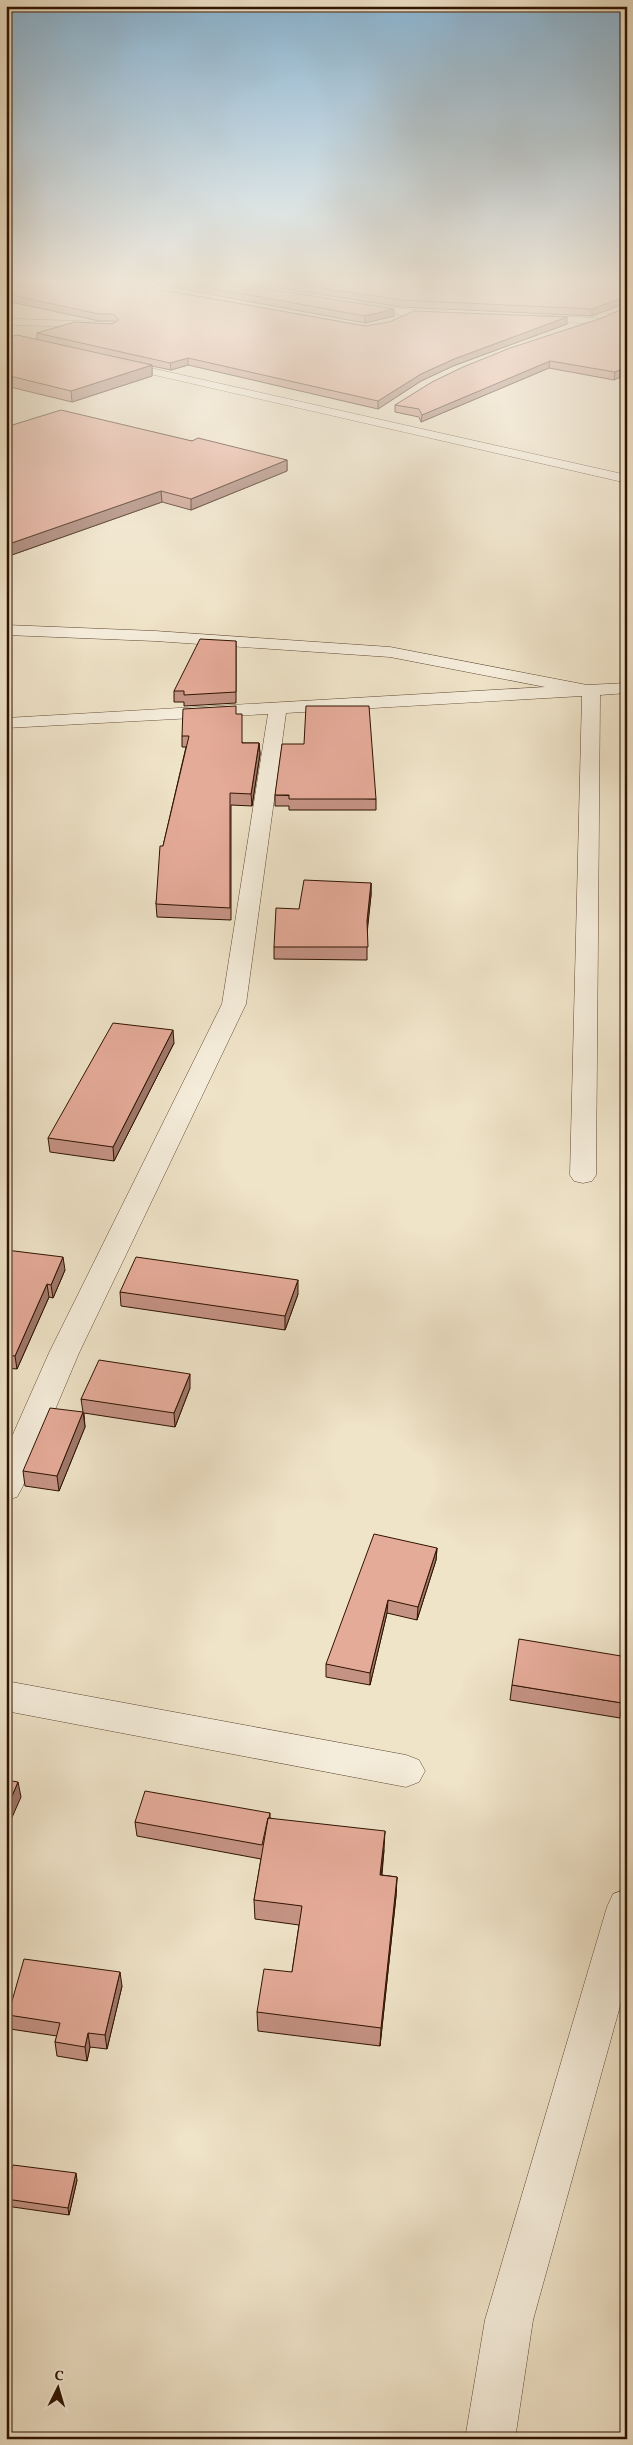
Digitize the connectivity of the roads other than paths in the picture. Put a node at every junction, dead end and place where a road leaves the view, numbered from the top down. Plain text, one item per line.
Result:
1 (269, 398) edge
2 (386, 411) edge
3 (370, 421) junction
4 (627, 479) edge
5 (6, 630) edge
6 (627, 688) edge
7 (591, 690) junction
8 (278, 709) junction
9 (6, 724) edge
10 (583, 1174) dead end
11 (6, 1488) edge
12 (6, 1696) edge
13 (406, 1771) dead end
14 (627, 1907) edge
15 (490, 2439) edge

1 - 3 street
2 - 3 street
3 - 4 street
5 - 7 street
6 - 7 street
7 - 8 street
7 - 10 street
8 - 9 street
8 - 11 street
12 - 13 street
14 - 15 street

